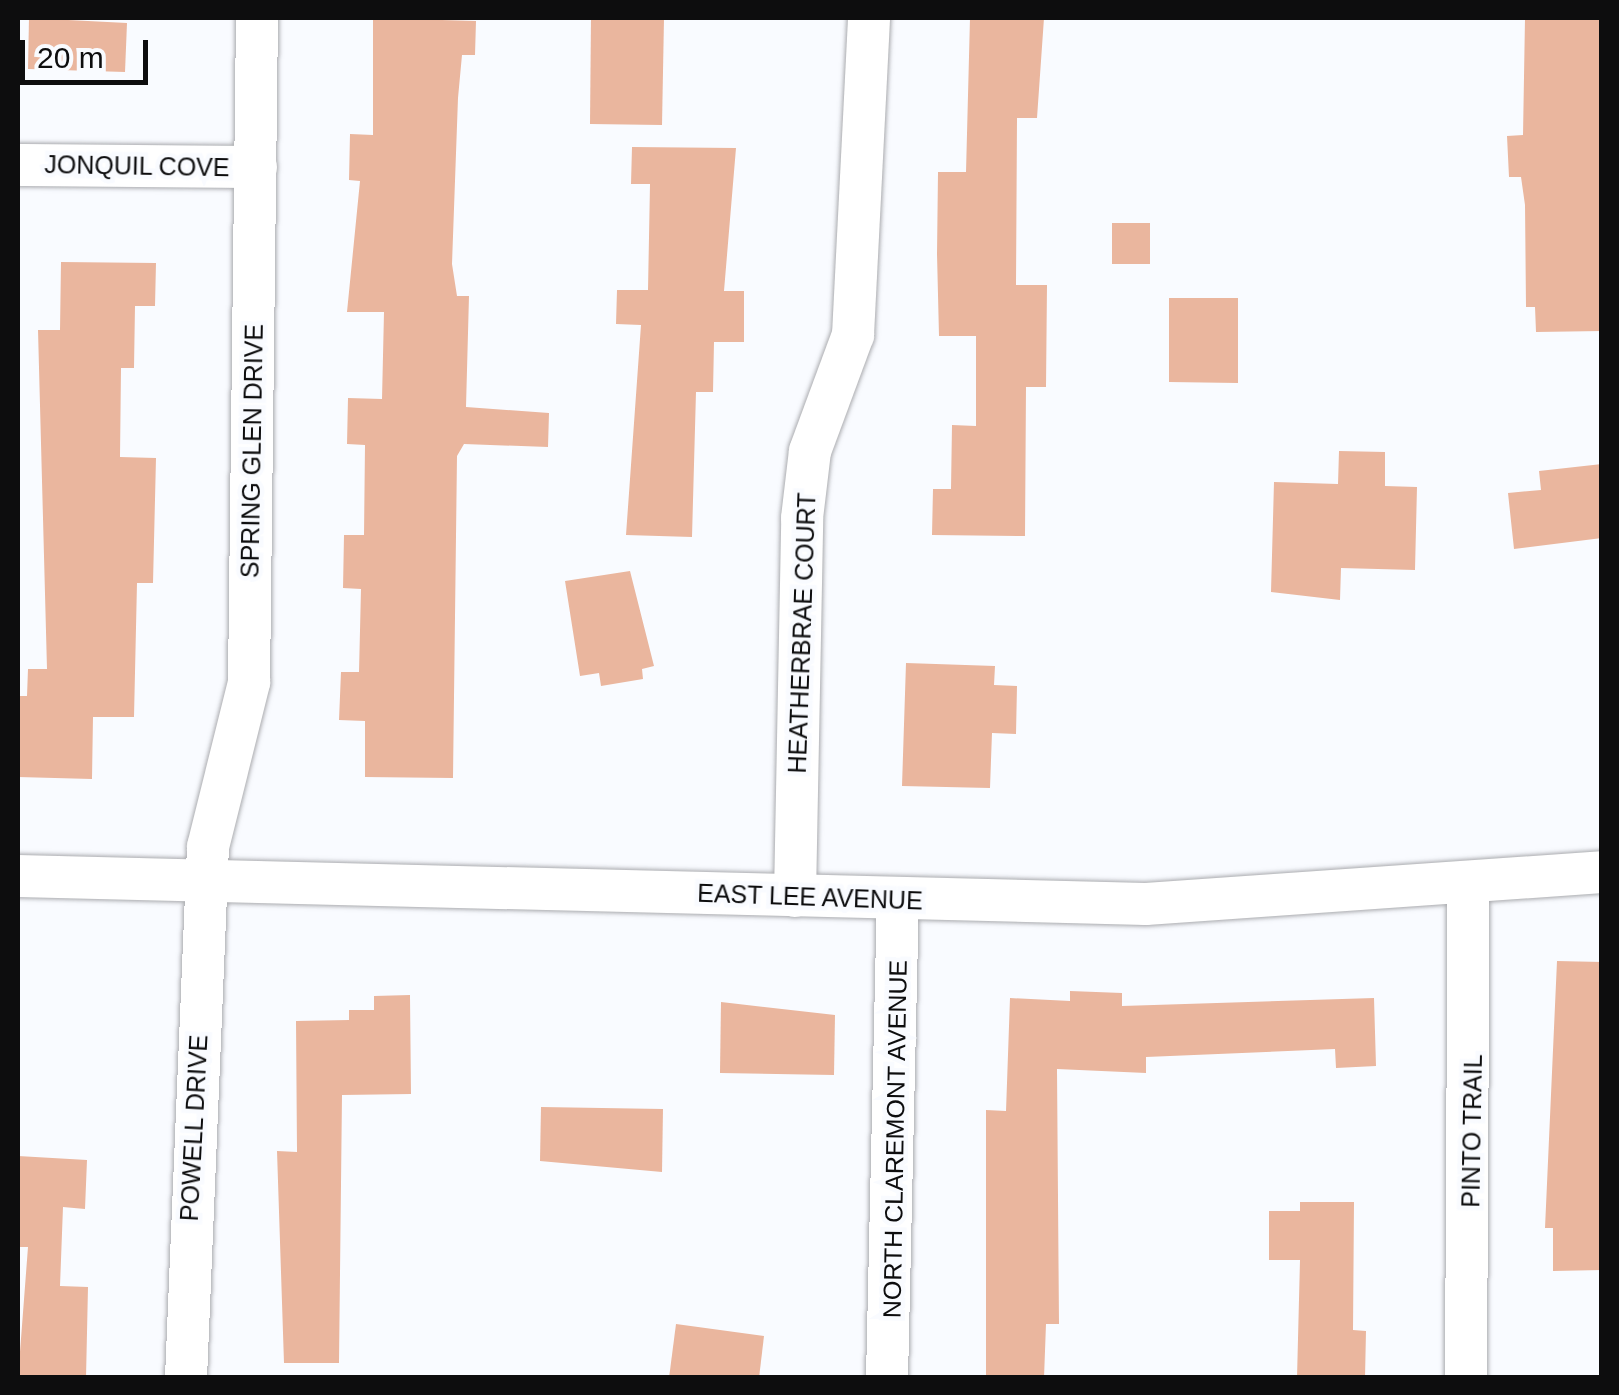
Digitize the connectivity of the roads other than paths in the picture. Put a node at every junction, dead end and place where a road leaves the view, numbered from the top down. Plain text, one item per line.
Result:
1 (258, 18) edge
2 (869, 18) edge
3 (18, 165) edge
4 (256, 167) junction
5 (1602, 872) edge
6 (18, 876) edge
7 (206, 879) junction
8 (1470, 884) junction
9 (795, 896) junction
10 (898, 901) junction
11 (186, 1378) edge
12 (888, 1378) edge
13 (1466, 1378) edge

1 - 4 street, SPRING GLEN DRIVE
2 - 9 street, HEATHERBRAE COURT
3 - 4 street, JONQUIL COVE
4 - 7 street, SPRING GLEN DRIVE
5 - 8 street, EAST LEE AVENUE
6 - 7 street, EAST LEE AVENUE
7 - 9 street, EAST LEE AVENUE
7 - 11 street, POWELL DRIVE
8 - 10 street, EAST LEE AVENUE
8 - 13 street, PINTO TRAIL
9 - 10 street, EAST LEE AVENUE
10 - 12 street, NORTH CLAREMONT AVENUE

